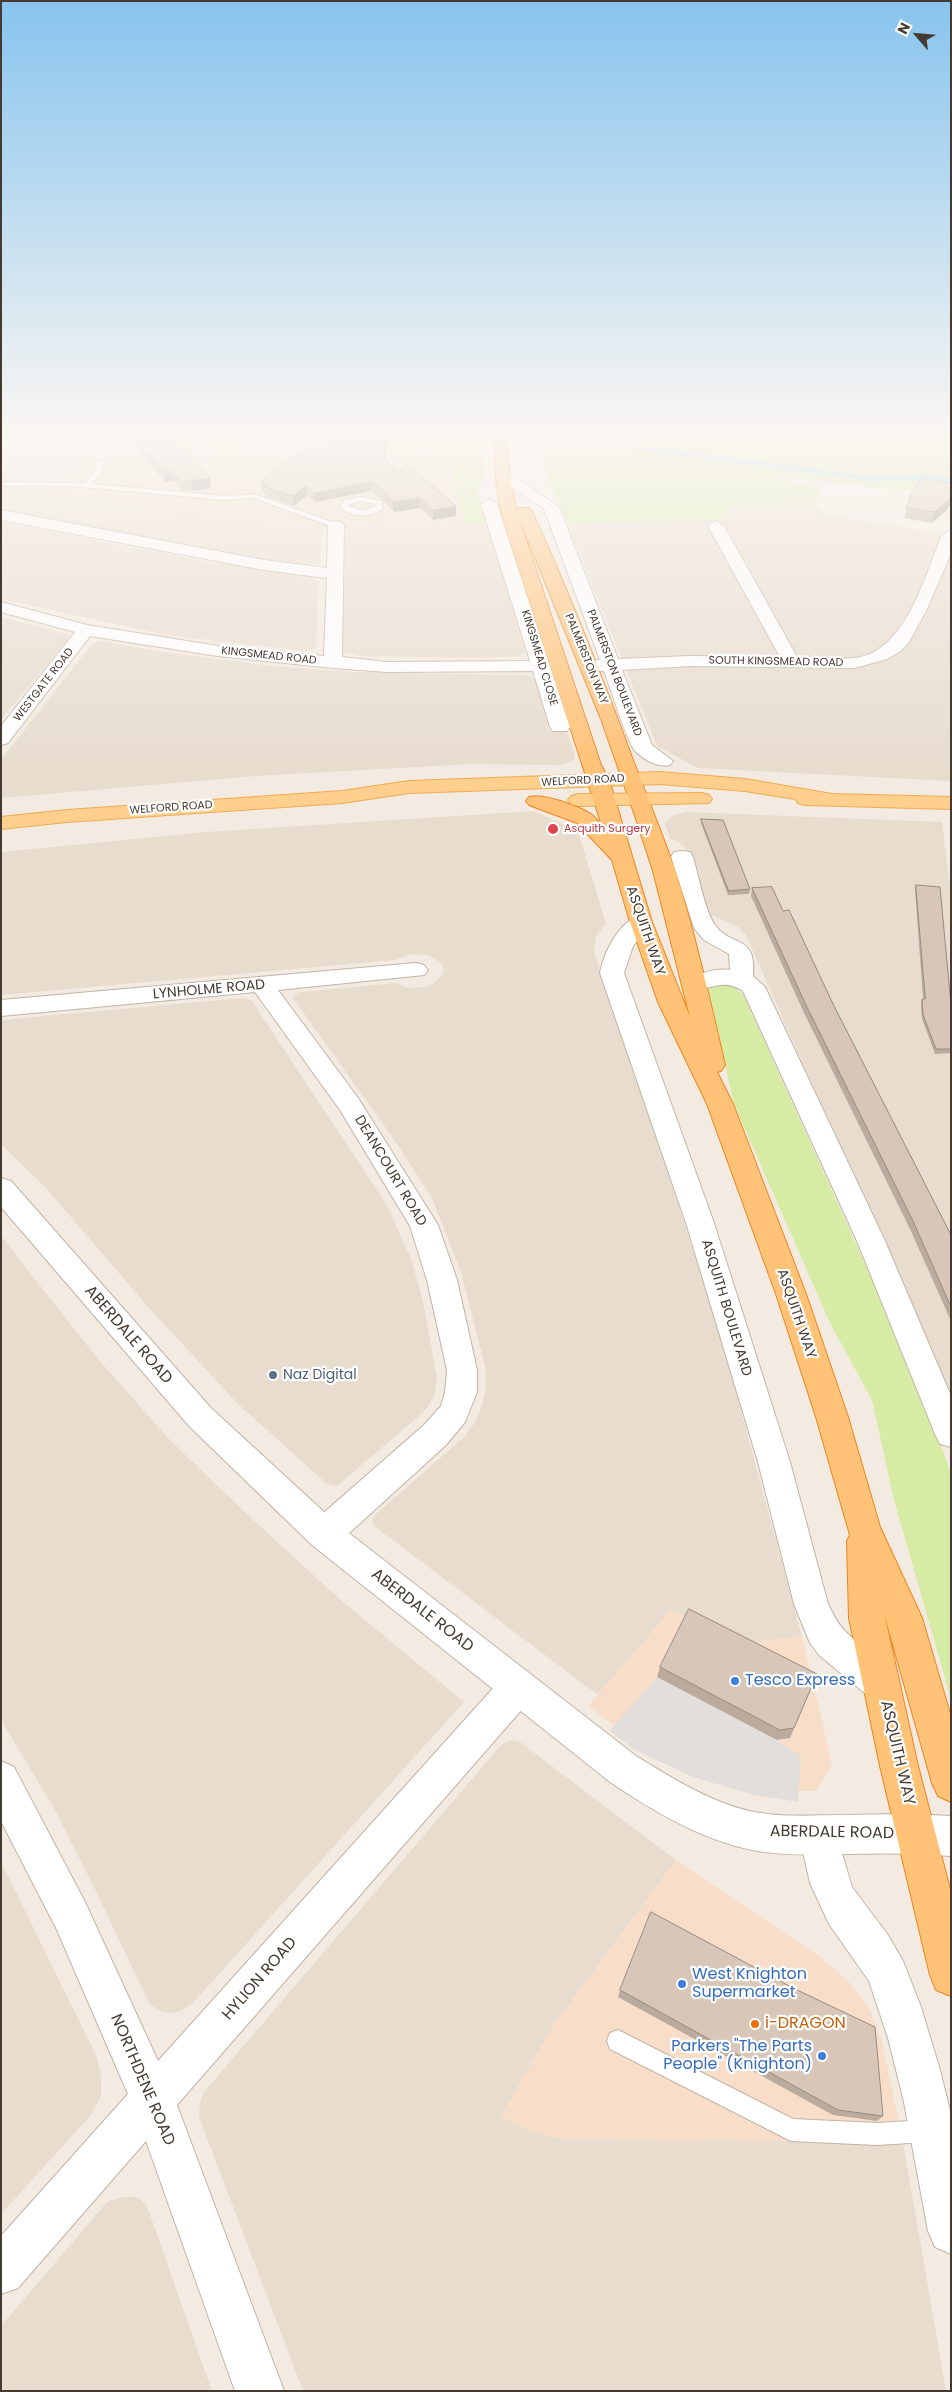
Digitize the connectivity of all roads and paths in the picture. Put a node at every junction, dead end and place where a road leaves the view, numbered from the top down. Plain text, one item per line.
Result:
1 (167, 547) edge
2 (334, 547) edge
3 (503, 547) edge
4 (520, 547) edge
5 (539, 547) edge
6 (566, 547) edge
7 (728, 547) edge
8 (945, 547) edge
9 (336, 574) junction
10 (1, 607) edge
11 (86, 630) junction
12 (787, 661) junction
13 (333, 663) junction
14 (611, 664) junction
15 (541, 666) junction
16 (588, 666) junction
17 (574, 704) junction
18 (560, 727) dead end
19 (1, 739) edge
20 (663, 761) dead end
21 (634, 789) junction
22 (602, 790) junction
23 (342, 796) junction
24 (536, 801) junction
25 (951, 803) edge
26 (1, 824) edge
27 (682, 857) dead end
28 (620, 858) junction
29 (641, 922) junction
30 (416, 970) dead end
31 (741, 979) junction
32 (694, 983) junction
33 (262, 985) junction
34 (1, 1008) edge
35 (720, 1104) junction
36 (1, 1188) edge
37 (951, 1434) edge
38 (863, 1527) junction
39 (324, 1534) junction
40 (880, 1683) junction
41 (518, 1687) junction
42 (1, 1780) edge
43 (951, 1783) edge
44 (818, 1834) junction
45 (933, 1835) edge
46 (951, 1975) edge
47 (618, 2041) dead end
48 (153, 2100) junction
49 (932, 2130) junction
50 (951, 2230) edge
51 (1, 2271) edge
52 (260, 2391) edge

1 - 9 street
2 - 9 street
3 - 15 street, KINGSMEAD CLOSE
4 - 17 highway, PALMERSTON WAY
5 - 16 highway, PALMERSTON WAY
6 - 14 street, PALMERSTON BOULEVARD
7 - 12 street
8 - 12 street, SOUTH KINGSMEAD ROAD
9 - 13 street
10 - 11 street, KINGSMEAD ROAD
11 - 13 street, KINGSMEAD ROAD
11 - 19 street, WESTGATE ROAD
12 - 14 street, SOUTH KINGSMEAD ROAD
13 - 15 street, KINGSMEAD ROAD
14 - 16 street, SOUTH KINGSMEAD ROAD
14 - 20 street, PALMERSTON BOULEVARD
15 - 18 street, KINGSMEAD CLOSE
16 - 17 highway
16 - 21 highway, PALMERSTON WAY
17 - 22 highway, PALMERSTON WAY
21 - 22 main road, WELFORD ROAD
21 - 25 main road, WELFORD ROAD
21 - 32 highway, ASQUITH WAY
22 - 23 main road, WELFORD ROAD
22 - 24 main road, WELFORD ROAD
22 - 28 highway, ASQUITH WAY
23 - 24 main road, WELFORD ROAD
23 - 26 main road, WELFORD ROAD
24 - 28 highway
27 - 31 street
28 - 29 highway, ASQUITH WAY
29 - 35 highway, ASQUITH WAY
29 - 40 street, ASQUITH BOULEVARD
30 - 33 street, LYNHOLME ROAD
31 - 32 street
31 - 37 street
32 - 35 highway, ASQUITH WAY
33 - 34 street, LYNHOLME ROAD
33 - 39 street, DEANCOURT ROAD
35 - 38 highway, ASQUITH WAY
36 - 39 street, ABERDALE ROAD
38 - 40 highway, ASQUITH WAY
38 - 43 highway, ASQUITH WAY
39 - 41 street, ABERDALE ROAD
40 - 45 highway, ASQUITH WAY
41 - 44 street, ABERDALE ROAD
41 - 48 street, HYLION ROAD
42 - 48 street, NORTHDENE ROAD
44 - 45 street, ABERDALE ROAD
44 - 49 street
45 - 46 highway, ASQUITH WAY
47 - 49 lane
48 - 51 street, HYLION ROAD
48 - 52 street, NORTHDENE ROAD
49 - 50 street

